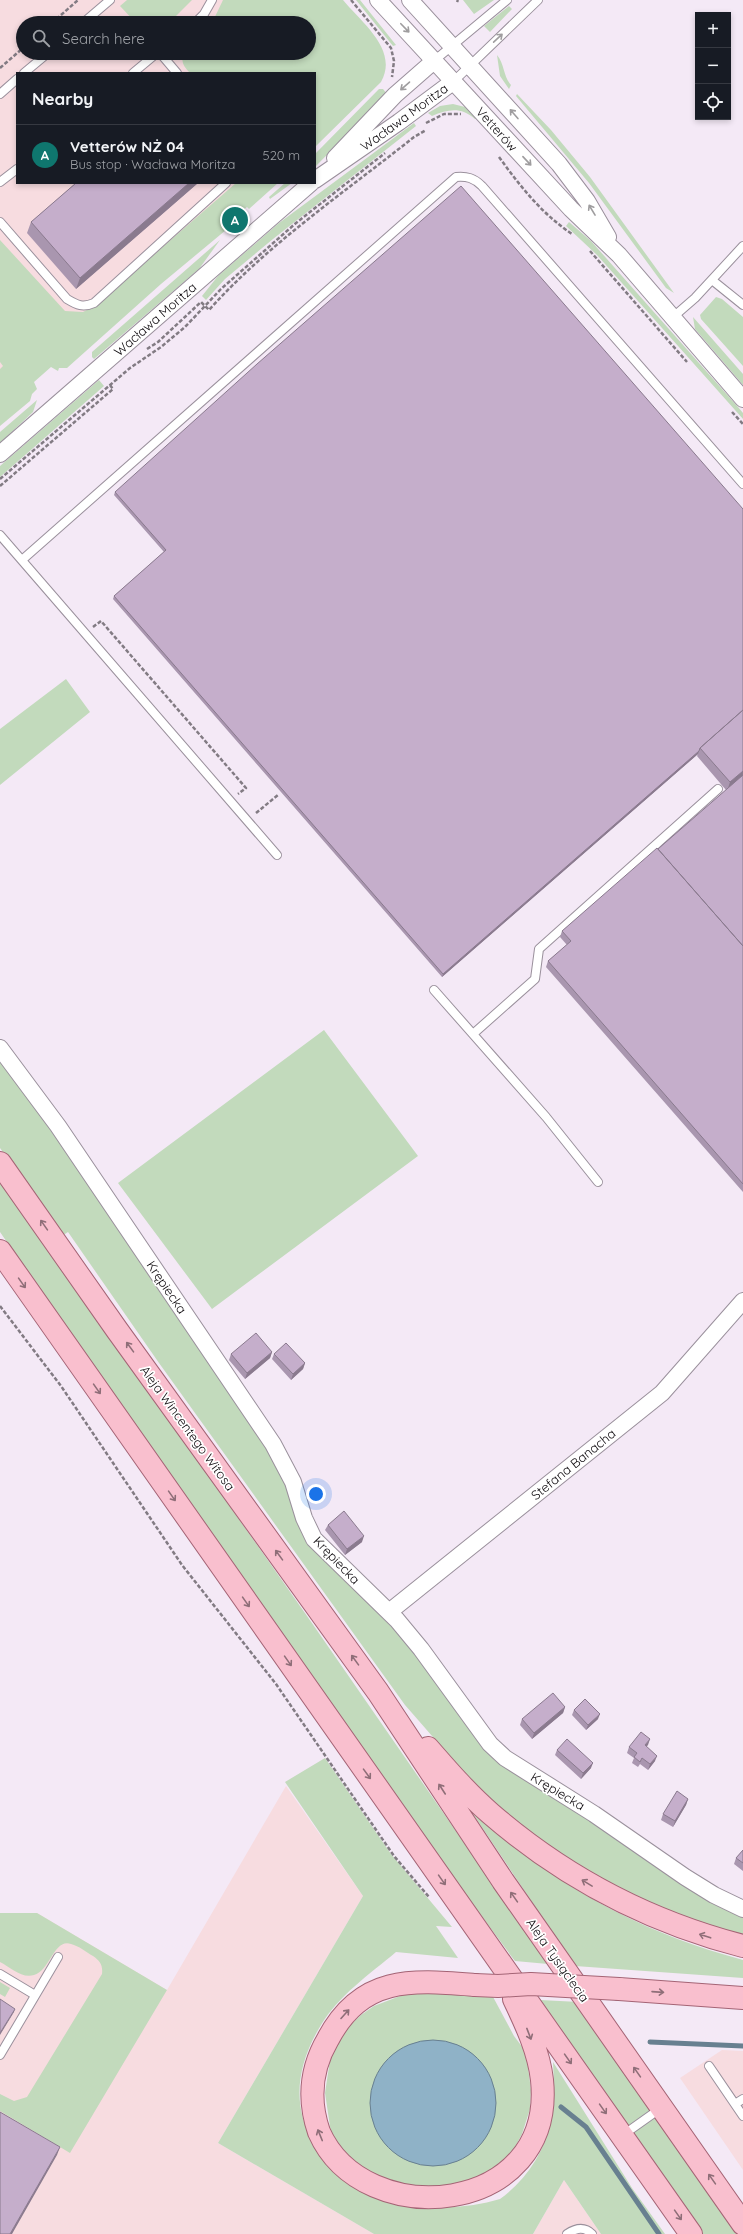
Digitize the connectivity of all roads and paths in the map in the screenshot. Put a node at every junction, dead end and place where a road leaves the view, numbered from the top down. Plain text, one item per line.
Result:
1 (78, 0) edge
2 (110, 0) edge
3 (212, 0) edge
4 (351, 0) edge
5 (378, 0) edge
6 (410, 0) edge
7 (507, 0) edge
8 (538, 0) edge
9 (60, 16) edge
10 (91, 16) edge
11 (202, 16) edge
12 (452, 45) junction
13 (392, 53) dead end
14 (16, 54) edge
15 (40, 60) edge
16 (150, 60) edge
17 (165, 60) edge
18 (435, 60) junction
19 (470, 64) junction
20 (0, 68) edge
21 (25, 72) edge
22 (134, 72) edge
23 (176, 72) edge
24 (16, 80) edge
25 (454, 81) junction
26 (0, 94) edge
27 (467, 115) dead end
28 (422, 126) dead end
29 (426, 130) dead end
30 (389, 150) dead end
31 (498, 155) dead end
32 (16, 169) edge
33 (316, 178) edge
34 (316, 178) edge
35 (0, 182) edge
36 (225, 184) edge
37 (310, 184) edge
38 (0, 222) edge
39 (577, 238) dead end
40 (743, 246) edge
41 (586, 247) dead end
42 (619, 255) junction
43 (712, 280) junction
44 (743, 305) edge
45 (205, 307) junction
46 (672, 318) junction
47 (141, 353) dead end
48 (690, 364) dead end
49 (105, 379) dead end
50 (110, 385) junction
51 (743, 399) edge
52 (729, 408) dead end
53 (743, 424) edge
54 (0, 454) edge
55 (0, 479) edge
56 (743, 484) edge
57 (0, 486) edge
58 (0, 535) edge
59 (22, 560) junction
60 (85, 634) junction
61 (718, 789) dead end
62 (278, 795) dead end
63 (243, 799) dead end
64 (251, 809) dead end
65 (277, 855) dead end
66 (434, 990) dead end
67 (473, 1034) junction
68 (0, 1048) edge
69 (0, 1163) edge
70 (598, 1182) dead end
71 (0, 1251) edge
72 (743, 1301) edge
73 (0, 1306) edge
74 (389, 1612) junction
75 (378, 1692) junction
76 (433, 1902) dead end
77 (743, 1909) edge
78 (743, 1946) edge
79 (489, 1947) junction
80 (58, 1957) dead end
81 (0, 1974) edge
82 (36, 1995) junction
83 (743, 1998) edge
84 (0, 2055) edge
85 (709, 2066) dead end
86 (743, 2099) edge
87 (735, 2104) junction
88 (662, 2108) junction
89 (743, 2116) edge
90 (622, 2136) junction
91 (743, 2224) edge
92 (567, 2234) edge
93 (592, 2234) edge
94 (691, 2234) edge

1 - 9 path
2 - 10 lane
3 - 11 lane
4 - 13 path
5 -> 18 street, Vetterów
6 - 12 street, Vetterów
7 - 12 lane
19 -> 8 lane
12 - 18 lane
12 - 19 street, Vetterów
14 - 20 path
15 - 21 lane
16 - 22 lane
17 - 23 lane
18 - 25 street, Vetterów
18 -> 33 street, Wacława Moritza
19 - 25 lane
42 -> 19 street, Vetterów
24 - 26 lane
25 - 34 street, Wacława Moritza
25 -> 42 street, Vetterów
27 - 28 path
29 - 45 path
30 - 45 path
31 - 39 path
32 - 35 lane
36 - 38 lane
37 - 54 street, Wacława Moritza
40 - 43 lane
41 - 48 path
42 - 46 street, Vetterów
43 - 44 lane
43 - 46 lane
45 - 47 path
45 - 50 path
46 - 51 street, Vetterów
49 - 50 path
50 - 55 path
50 - 57 path
52 - 53 path
56 - 59 lane
58 - 59 lane
59 - 60 lane
60 - 63 path
60 - 65 lane
61 - 67 lane
62 - 64 path
66 - 67 lane
67 - 70 lane
68 - 74 street, Krępiecka
75 -> 69 main road, Aleja Wincentego Witosa
71 -> 79 main road
72 - 74 street, Stefana Banacha
73 - 76 path
74 - 77 street, Krępiecka
78 -> 75 main road
88 -> 75 main road, Aleja Tysiąclecia
79 -> 83 main road, bridge
79 -> 90 main road
80 - 82 lane
81 - 82 lane
82 - 84 lane
85 - 87 lane
86 - 87 lane
87 - 89 lane
88 - 90 lane
91 -> 88 main road, Aleja Tysiąclecia
90 -> 94 main road
92 - 93 lane

